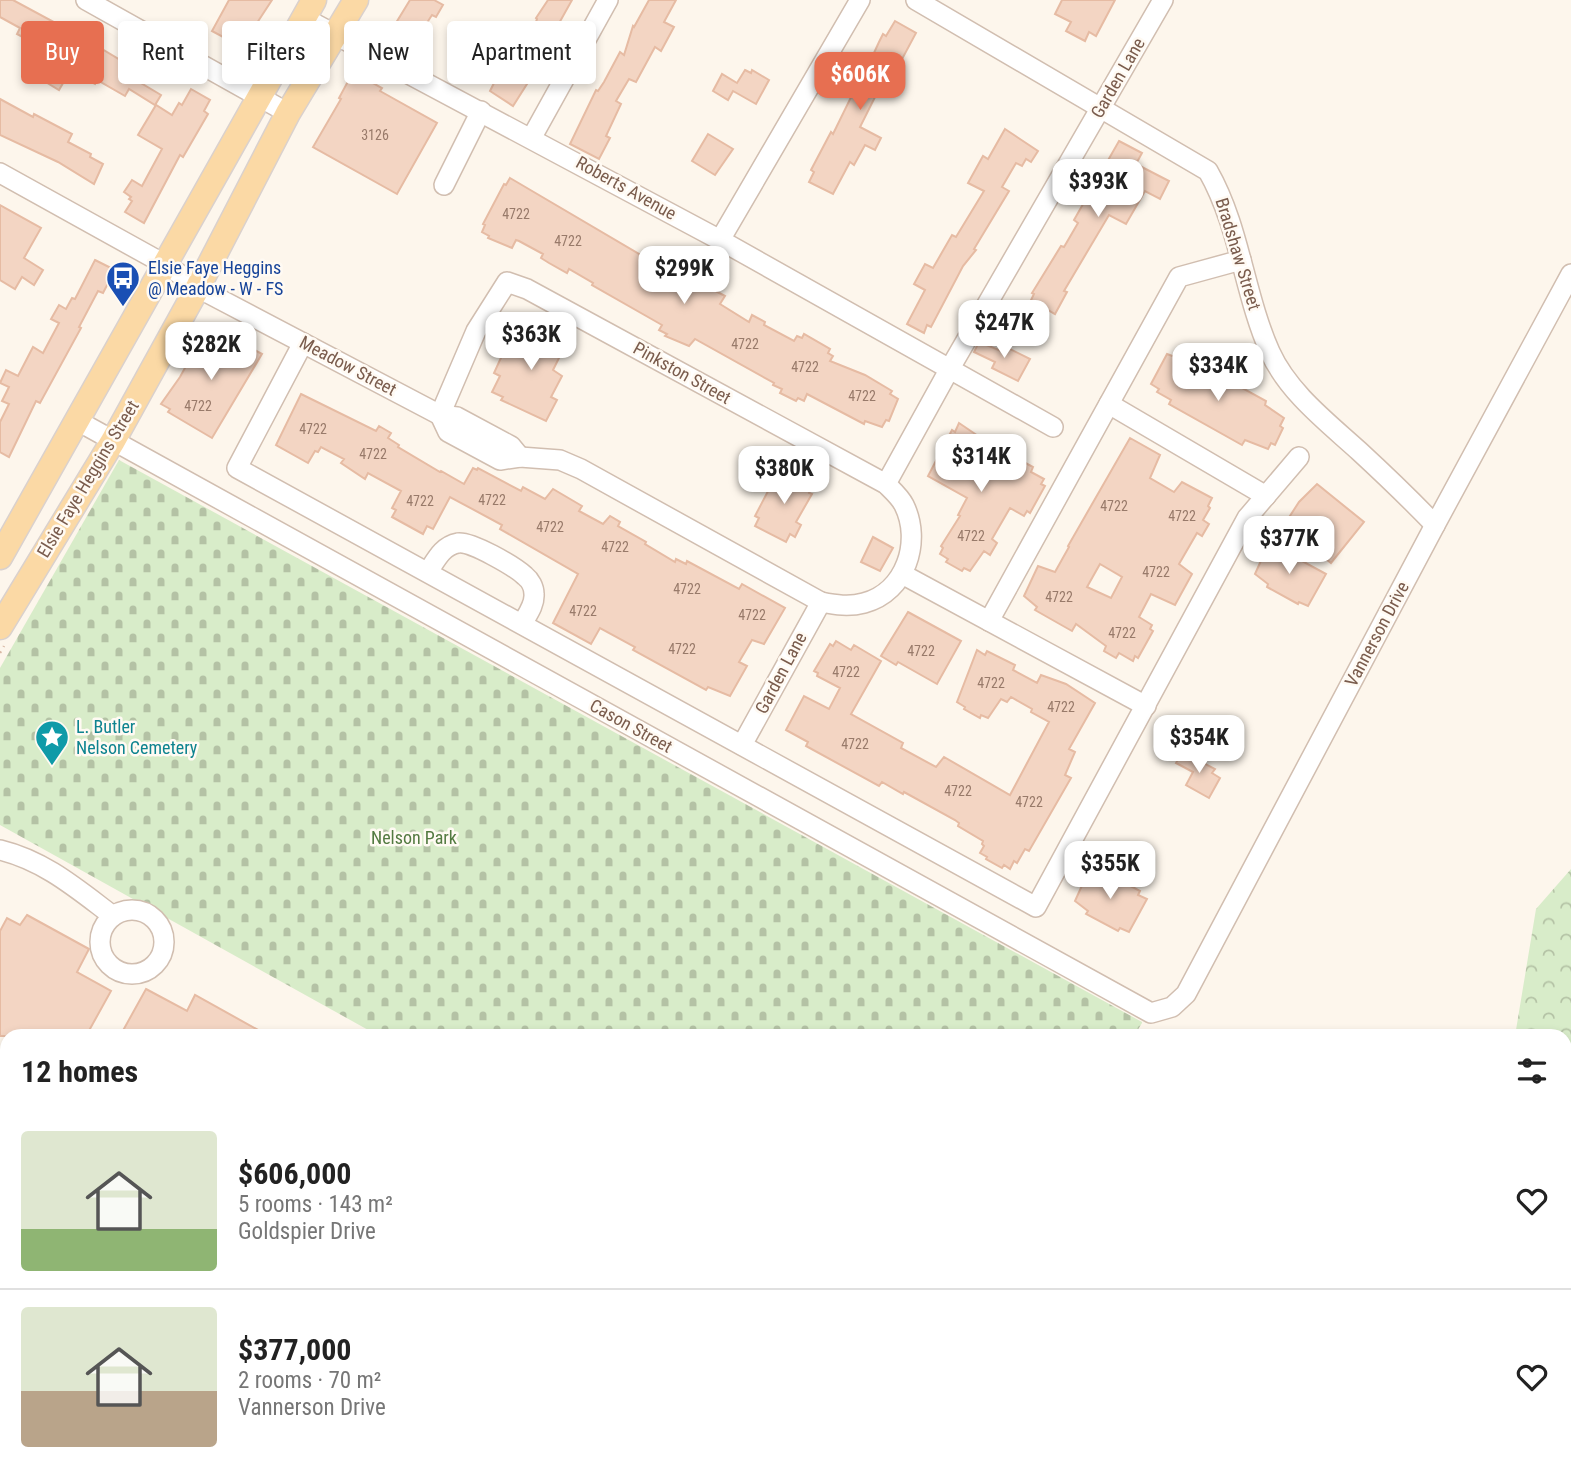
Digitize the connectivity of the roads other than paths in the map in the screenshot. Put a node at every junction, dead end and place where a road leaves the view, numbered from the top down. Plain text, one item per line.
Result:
1 (86, 0) edge
2 (356, 0) edge
3 (608, 0) edge
4 (860, 0) edge
5 (916, 0) edge
6 (1163, 0) edge
7 (309, 9) edge
8 (336, 36) junction
9 (259, 98) junction
10 (1100, 109) junction
11 (481, 111) junction
12 (288, 114) junction
13 (532, 137) junction
14 (0, 173) edge
15 (444, 185) dead end
16 (720, 240) junction
17 (1241, 260) junction
18 (166, 265) junction
19 (1571, 274) edge
20 (198, 287) junction
21 (303, 343) junction
22 (949, 370) junction
23 (1109, 404) junction
24 (440, 415) junction
25 (76, 420) junction
26 (1053, 427) dead end
27 (113, 441) junction
28 (1299, 457) dead end
29 (886, 484) junction
30 (1266, 496) junction
31 (1435, 525) junction
32 (0, 557) edge
33 (428, 572) junction
34 (902, 574) junction
35 (821, 602) junction
36 (989, 621) junction
37 (522, 624) junction
38 (0, 627) edge
39 (1146, 706) junction
40 (742, 745) junction
41 (0, 850) edge
42 (113, 916) dead end
43 (1186, 994) joint

1 - 9 street
2 - 8 main road, Elsie Faye Heggins Street
3 - 13 street
4 - 16 street
5 - 10 street, Bradshaw Street
6 - 10 street, Garden Lane
7 - 8 street, Roberts Avenue
7 - 9 main road, Elsie Faye Heggins Street
8 - 11 street, Roberts Avenue
8 - 12 main road, Elsie Faye Heggins Street
9 - 12 street
9 - 18 main road, Elsie Faye Heggins Street
10 - 17 street, Bradshaw Street
10 - 22 street, Garden Lane
11 - 13 street, Roberts Avenue
11 - 15 street
12 - 20 main road, Elsie Faye Heggins Street
13 - 16 street, Roberts Avenue
14 - 18 street, Meadow Street
16 - 22 street, Roberts Avenue
17 - 23 street
17 - 31 street, Bradshaw Street
18 - 20 street, Meadow Street
18 - 25 main road, Elsie Faye Heggins Street
19 - 31 street, Vannerson Drive
20 - 21 street, Meadow Street
20 - 27 main road, Elsie Faye Heggins Street
21 - 24 street, Meadow Street
21 - 33 street
22 - 26 street, Roberts Avenue
22 - 29 street, Garden Lane
23 - 30 street
23 - 36 street
24 - 29 street, Pinkston Street
24 - 35 street, Meadow Street
25 - 27 street, Cason Street
25 - 32 main road, Elsie Faye Heggins Street
27 - 38 main road, Elsie Faye Heggins Street
27 - 43 street, Cason Street
28 - 30 street
29 - 34 street
30 - 39 street
31 - 43 street, Vannerson Drive
33 - 37 street
33 - 37 street
34 - 35 street
34 - 36 street
35 - 40 street, Garden Lane
36 - 39 street
37 - 40 street
39 - 40 street
41 - 42 street

